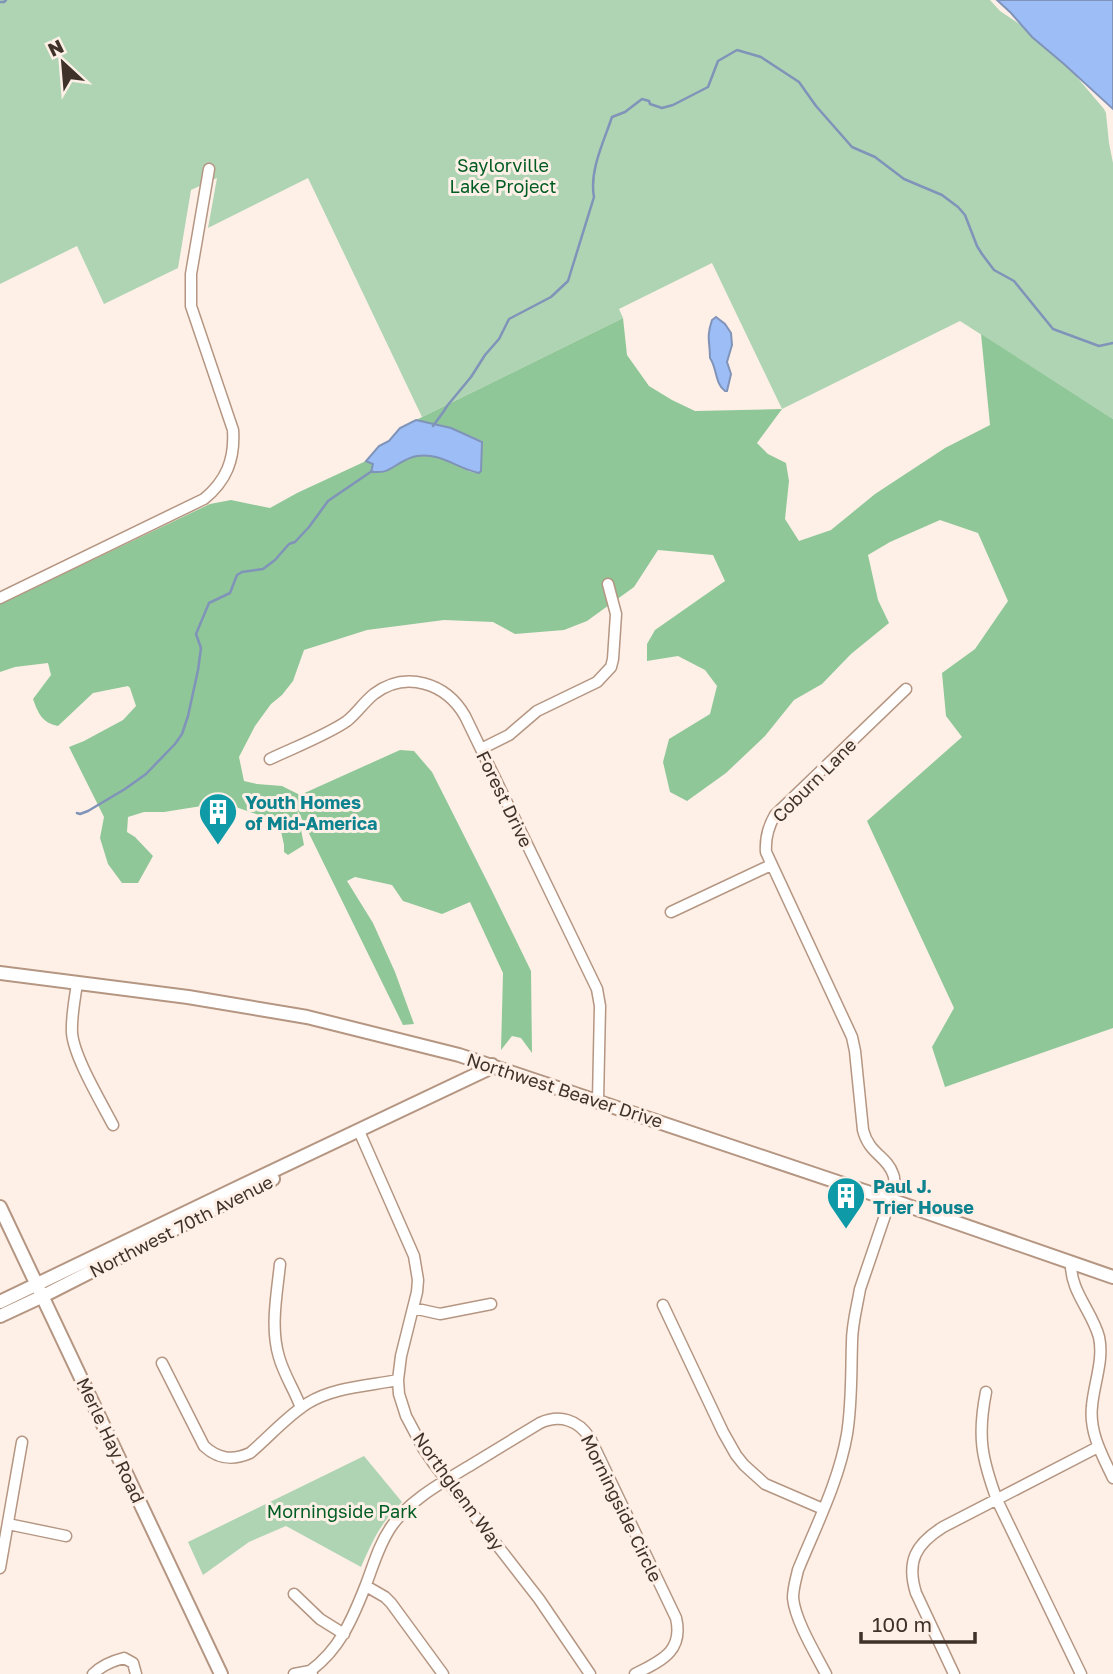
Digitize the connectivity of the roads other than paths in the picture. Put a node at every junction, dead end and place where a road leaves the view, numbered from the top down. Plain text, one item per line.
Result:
1 (209, 169) dead end
2 (608, 584) dead end
3 (0, 598) edge
4 (906, 689) dead end
5 (481, 749) junction
6 (270, 759) dead end
7 (772, 865) junction
8 (671, 912) dead end
9 (0, 972) edge
10 (77, 983) junction
11 (492, 1065) junction
12 (597, 1101) junction
13 (113, 1125) dead end
14 (359, 1131) junction
15 (891, 1200) junction
16 (0, 1207) edge
17 (1070, 1263) junction
18 (280, 1264) dead end
19 (1113, 1277) edge
20 (40, 1290) junction
21 (0, 1302) edge
22 (491, 1304) dead end
23 (663, 1305) dead end
24 (413, 1308) junction
25 (0, 1316) edge
26 (162, 1363) dead end
27 (398, 1380) junction
28 (986, 1392) dead end
29 (300, 1408) junction
30 (22, 1442) dead end
31 (1098, 1447) junction
32 (1113, 1478) edge
33 (447, 1479) junction
34 (997, 1500) junction
35 (823, 1510) junction
36 (8, 1524) junction
37 (66, 1536) dead end
38 (0, 1568) edge
39 (366, 1586) junction
40 (294, 1594) dead end
41 (344, 1634) junction
42 (310, 1673) edge
43 (93, 1674) edge
44 (136, 1674) edge
45 (221, 1674) edge
46 (294, 1674) edge
47 (443, 1674) edge
48 (590, 1674) edge
49 (635, 1674) edge
50 (825, 1674) edge
51 (954, 1674) edge
52 (1081, 1674) edge

1 - 3 street
2 - 5 street
4 - 7 street, Coburn Lane
5 - 6 street, Forest Drive
5 - 12 street, Forest Drive
7 - 8 street
7 - 15 street, Coburn Lane
9 - 10 main road, Northwest Beaver Drive
10 - 11 main road, Northwest Beaver Drive
10 - 13 street
11 - 12 main road, Northwest Beaver Drive
11 - 14 main road, Northwest 70th Avenue
12 - 15 main road, Northwest Beaver Drive
14 - 20 main road, Northwest 70th Avenue
14 - 24 street, Northglenn Way
15 - 17 main road, Northwest Beaver Drive
15 - 35 street
16 - 20 main road, Merle Hay Road
17 - 19 main road, Northwest Beaver Drive
17 - 31 street
18 - 29 street
20 - 21 main road, Northwest 70th Avenue
20 - 25 main road, Northwest 70th Avenue
20 - 45 main road, Merle Hay Road
22 - 24 street
23 - 35 street
24 - 27 street, Northglenn Way
26 - 29 street
27 - 29 street
27 - 33 street, Northglenn Way
28 - 34 street
30 - 36 street
31 - 32 street
31 - 34 street
33 - 39 street, Morningside Circle
33 - 48 street, Northglenn Way
33 - 49 street, Morningside Circle
34 - 51 street
34 - 52 street
35 - 50 street
36 - 37 street
36 - 38 street
39 - 41 street, Morningside Circle
39 - 47 street
40 - 41 street
41 - 42 street, Morningside Circle
42 - 46 street
43 - 44 street

